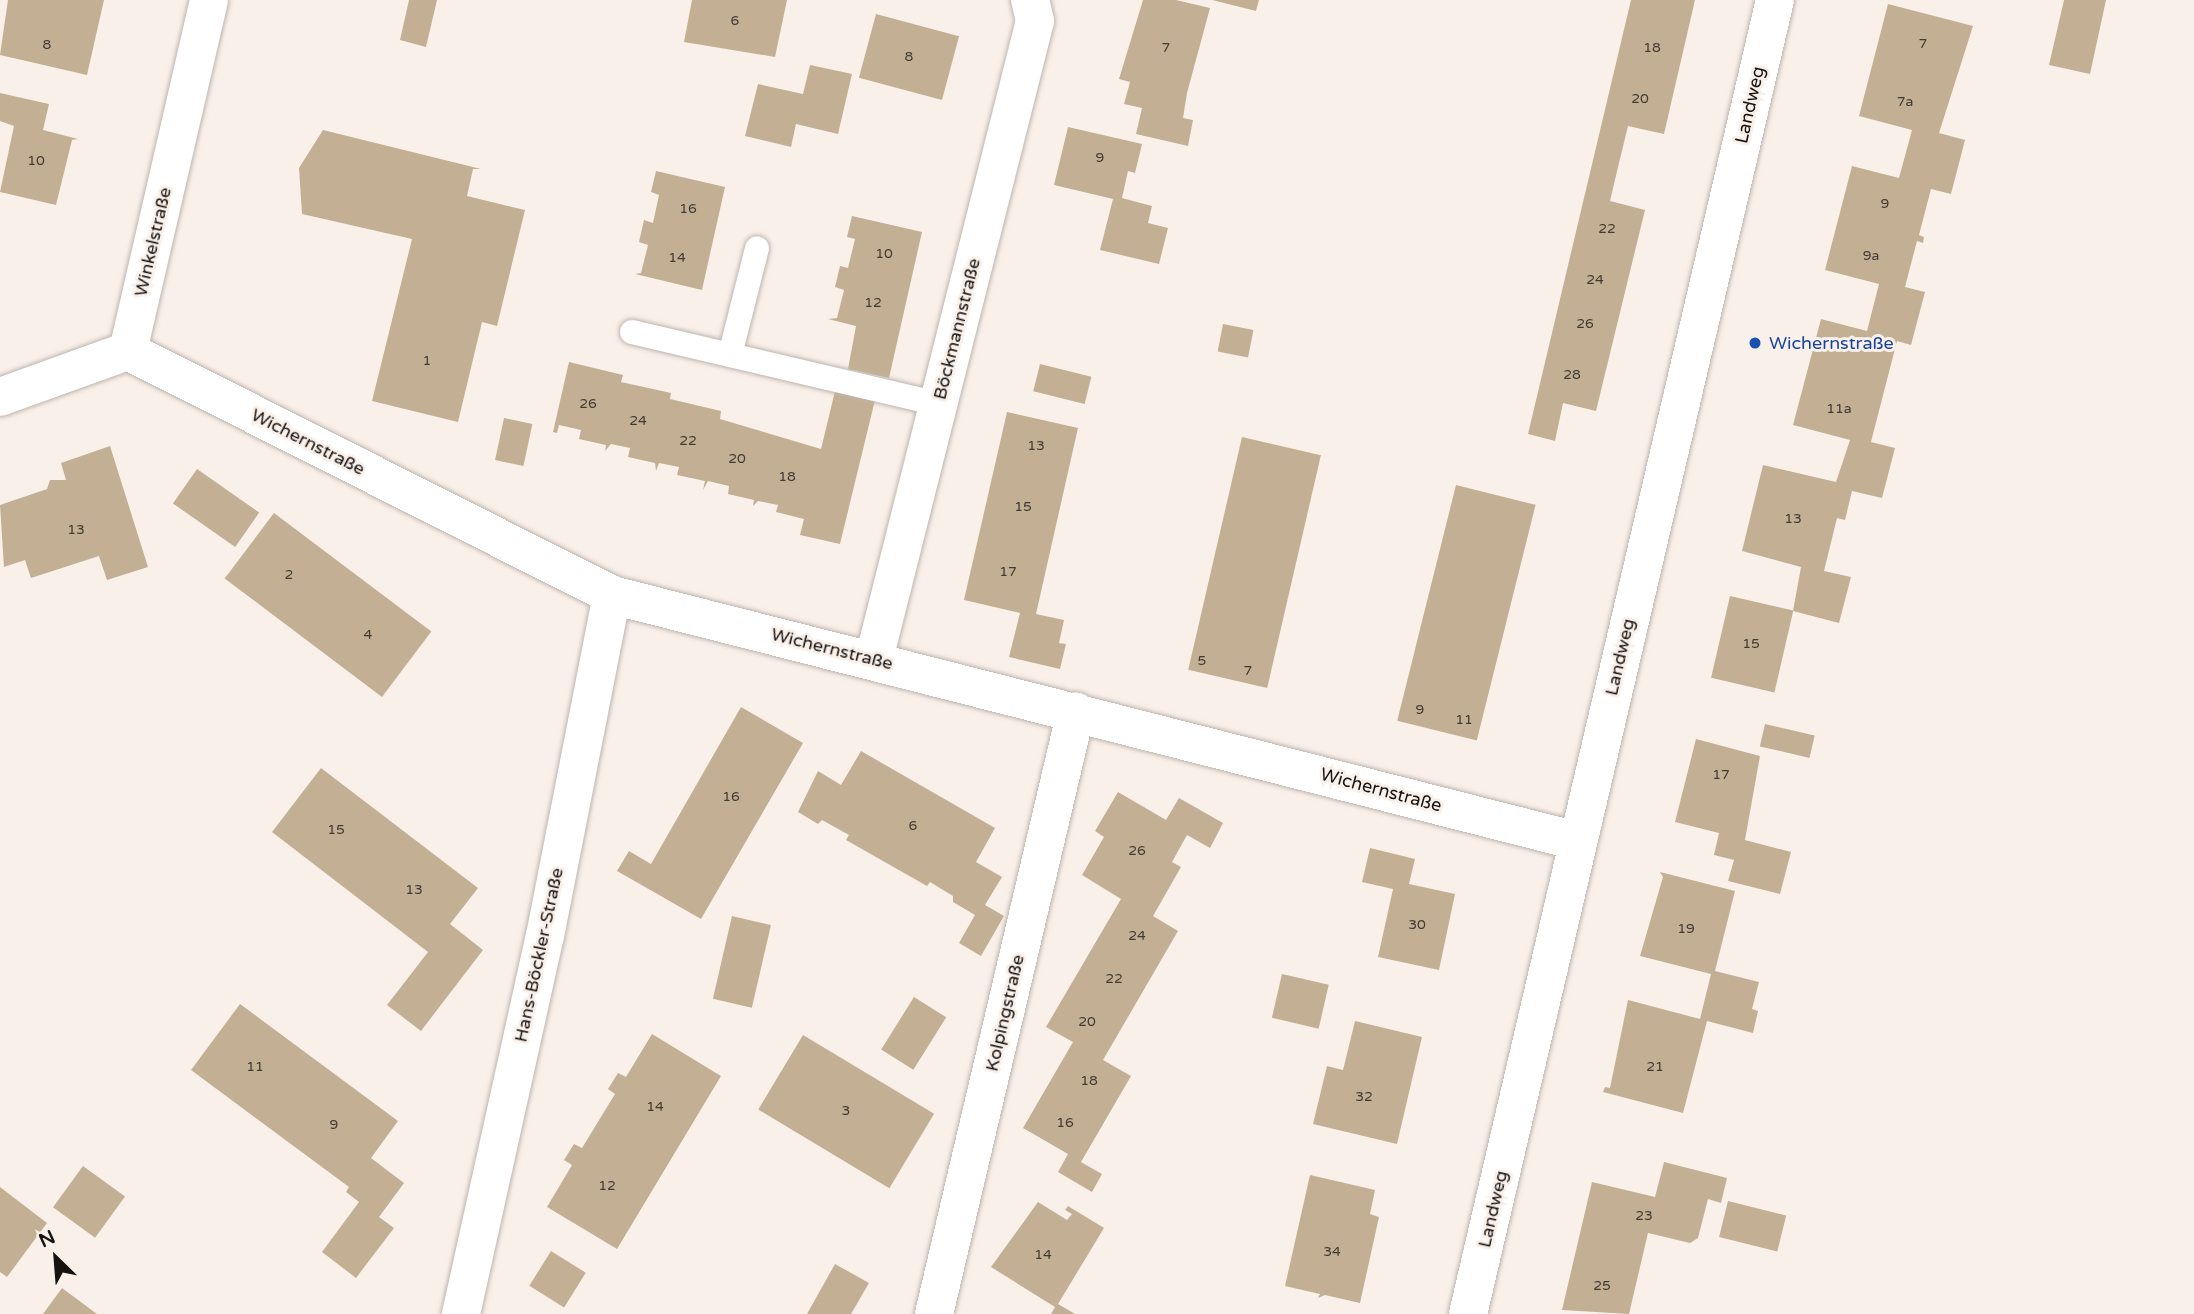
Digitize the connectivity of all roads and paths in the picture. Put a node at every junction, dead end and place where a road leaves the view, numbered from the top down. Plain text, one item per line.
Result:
1 (209, 0) edge
2 (1030, 0) edge
3 (1775, 0) edge
4 (757, 248) dead end
5 (632, 332) dead end
6 (128, 351) junction
7 (730, 355) junction
8 (0, 397) edge
9 (938, 404) junction
10 (612, 595) junction
11 (874, 659) junction
12 (1076, 711) junction
13 (1577, 841) junction
14 (461, 1314) edge
15 (934, 1314) edge
16 (1468, 1314) edge

1 - 6 street, Winkelstraße
2 - 9 street, Böckmannstraße
3 - 13 street, Landweg
4 - 7 lane
5 - 7 lane
6 - 8 street
6 - 10 street, Wichernstraße
7 - 9 lane
9 - 11 street, Böckmannstraße
10 - 11 street, Wichernstraße
10 - 14 street, Hans-Böckler-Straße
11 - 12 street, Wichernstraße
12 - 13 street, Wichernstraße
12 - 15 street, Kolpingstraße
13 - 16 street, Landweg

